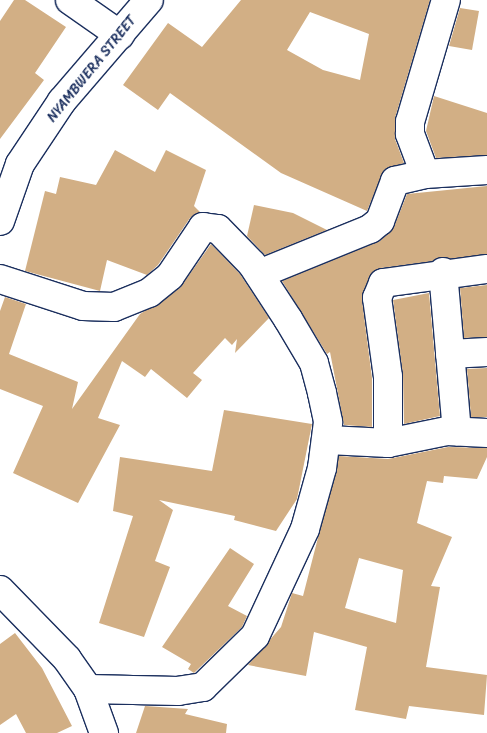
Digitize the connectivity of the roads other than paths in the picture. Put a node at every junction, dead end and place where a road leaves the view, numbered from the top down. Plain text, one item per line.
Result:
1 (70, 0) edge
2 (149, 0) edge
3 (446, 0) edge
4 (120, 35) junction
5 (487, 170) edge
6 (425, 174) junction
7 (0, 221) edge
8 (487, 269) edge
9 (443, 272) junction
10 (258, 274) junction
11 (0, 279) edge
12 (487, 352) edge
13 (450, 354) junction
14 (457, 431) junction
15 (487, 433) edge
16 (328, 440) junction
17 (388, 443) junction
18 (0, 590) edge
19 (88, 689) junction
20 (104, 733) edge

1 - 4 street
2 - 4 street, NYAMBWERA STREET
3 - 6 street
4 - 7 street, NYAMBWERA STREET
5 - 6 street
6 - 10 street
8 - 9 street
9 - 13 street
9 - 17 street
10 - 11 street
10 - 16 street
12 - 13 street
13 - 14 street
14 - 15 street
14 - 17 street
16 - 17 street
16 - 19 street
18 - 19 street
19 - 20 street

